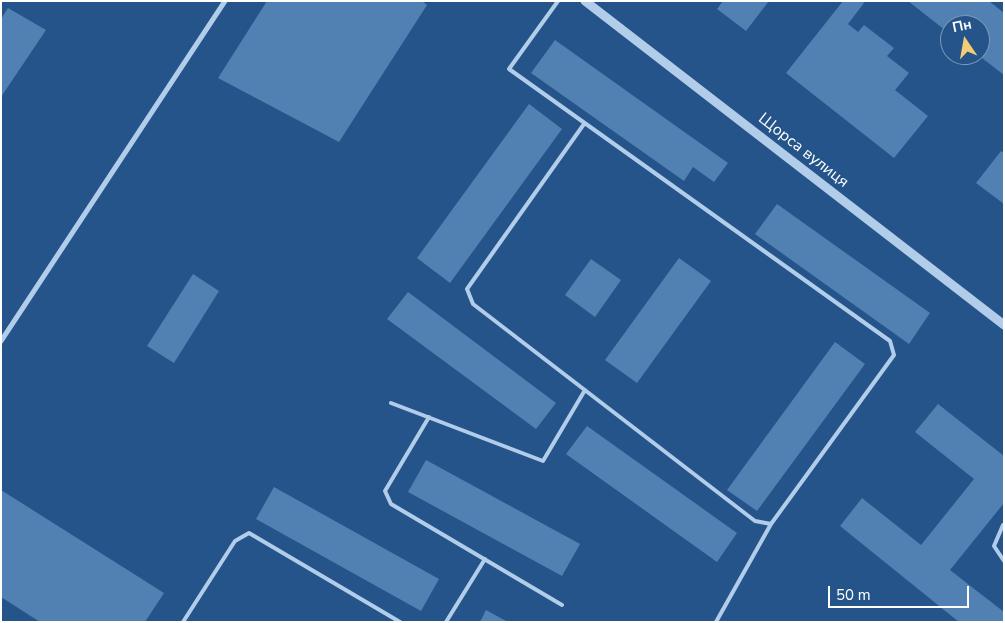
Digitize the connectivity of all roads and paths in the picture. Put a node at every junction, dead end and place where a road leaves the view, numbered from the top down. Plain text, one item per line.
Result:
1 (225, 1) edge
2 (558, 1) edge
3 (585, 1) edge
4 (584, 124) junction
5 (1004, 325) edge
6 (1, 341) edge
7 (585, 390) junction
8 (391, 403) dead end
9 (429, 417) junction
10 (771, 524) junction
11 (1003, 525) edge
12 (485, 559) junction
13 (1004, 561) edge
14 (562, 605) dead end
15 (183, 622) edge
16 (400, 622) edge
17 (446, 622) edge
18 (716, 622) edge

1 - 6 street
2 - 4 lane
3 - 5 street, Щорса вулиця
4 - 7 lane
4 - 10 lane
7 - 9 lane
7 - 10 lane
8 - 9 lane
9 - 12 lane
10 - 18 lane
11 - 13 lane
12 - 14 lane
12 - 17 lane
15 - 16 lane

